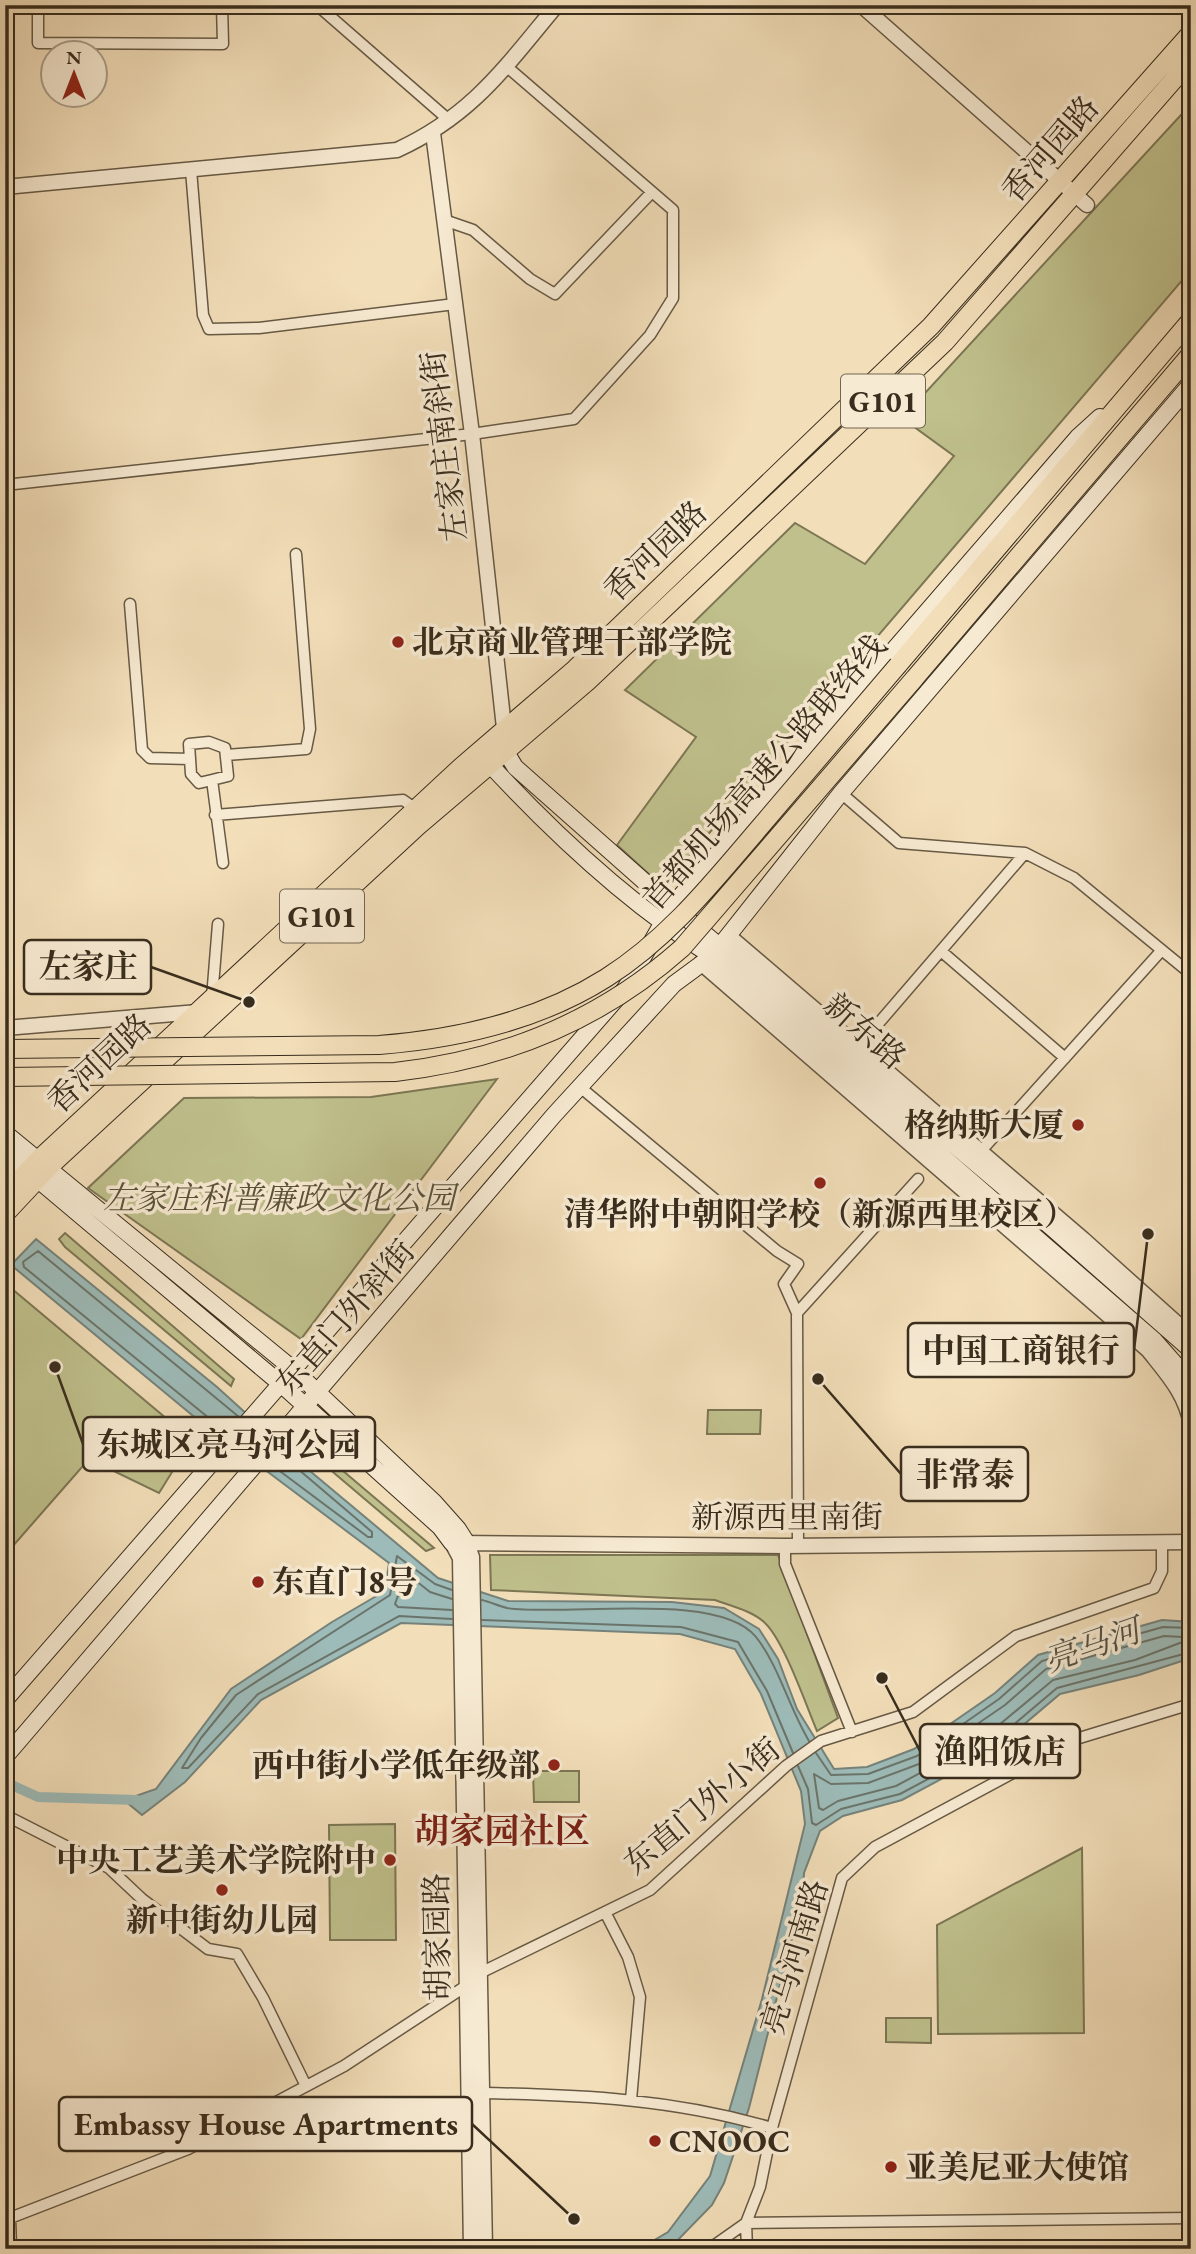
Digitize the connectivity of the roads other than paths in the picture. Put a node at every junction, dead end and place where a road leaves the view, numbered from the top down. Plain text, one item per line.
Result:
1 (38, 5) edge
2 (222, 5) edge
3 (317, 5) edge
4 (557, 5) edge
5 (861, 5) edge
6 (1191, 33) edge
7 (1191, 60) edge
8 (506, 66) junction
9 (450, 121) junction
10 (433, 133) junction
11 (191, 170) junction
12 (5, 187) edge
13 (652, 191) junction
14 (1074, 194) junction
15 (444, 220) junction
16 (455, 304) junction
17 (1191, 320) edge
18 (1191, 354) edge
19 (1145, 374) junction
20 (1191, 384) edge
21 (472, 434) junction
22 (5, 485) edge
23 (296, 554) dead end
24 (130, 604) dead end
25 (504, 729) junction
26 (506, 752) junction
27 (226, 755) junction
28 (190, 759) junction
29 (484, 759) junction
30 (212, 780) junction
31 (841, 793) junction
32 (416, 809) junction
33 (215, 815) junction
34 (1025, 853) junction
35 (222, 863) dead end
36 (672, 906) junction
37 (659, 923) junction
38 (218, 924) dead end
39 (1158, 949) junction
40 (716, 950) junction
41 (941, 951) junction
42 (1191, 974) edge
43 (205, 1007) junction
44 (5, 1028) edge
45 (859, 1046) junction
46 (5, 1049) edge
47 (1063, 1056) junction
48 (5, 1077) edge
49 (580, 1087) junction
50 (5, 1133) edge
51 (979, 1149) junction
52 (5, 1152) edge
53 (37, 1169) junction
54 (918, 1179) dead end
55 (13, 1192) edge
56 (5, 1214) edge
57 (797, 1313) junction
58 (1191, 1336) edge
59 (1191, 1350) edge
60 (295, 1370) junction
61 (1191, 1382) edge
62 (282, 1385) junction
63 (316, 1394) junction
64 (304, 1406) junction
65 (1191, 1425) edge
66 (1162, 1542) junction
67 (1191, 1542) edge
68 (792, 1546) junction
69 (463, 1550) junction
70 (467, 1638) junction
71 (5, 1700) edge
72 (1191, 1704) edge
73 (852, 1732) junction
74 (8, 1754) edge
75 (5, 1815) edge
76 (605, 1912) junction
77 (478, 1974) junction
78 (466, 1986) junction
79 (306, 2086) junction
80 (482, 2093) junction
81 (631, 2100) junction
82 (772, 2128) junction
83 (5, 2194) edge
84 (10, 2218) junction
85 (1191, 2218) edge
86 (746, 2223) junction
87 (11, 2249) edge
88 (471, 2249) edge
89 (485, 2249) edge
90 (709, 2249) edge
91 (747, 2249) edge

1 - 2 street
3 - 9 street
4 - 8 street
5 - 14 street
6 - 14 highway, 香河园路 / G101
7 - 14 highway, 香河园路 / G101
8 - 9 street
8 - 13 street
9 - 10 street
10 - 11 street
10 - 15 street, 左家庄南斜街
11 - 12 street
11 - 16 street
13 - 15 street
13 - 21 street
14 - 25 highway, 香河园路 / G101
14 - 26 highway, 香河园路 / G101
15 - 16 street, 左家庄南斜街
16 - 21 street, 左家庄南斜街
17 - 19 highway, 首都机场高速公路联络线
18 - 48 highway, 首都机场高速公路联络线, bridge
19 - 36 main road, 东直门外斜街
19 - 46 highway, 首都机场高速公路联络线, bridge
20 - 31 main road, 东直门外斜街
21 - 22 street
21 - 25 street, 左家庄南斜街
23 - 27 street
24 - 28 street
25 - 26 street, 左家庄南斜街
25 - 29 highway, 香河园路 / G101
26 - 29 highway, 香河园路 / G101
26 - 36 main road, 新东路
27 - 28 street
27 - 30 street
28 - 30 street
29 - 32 highway, 香河园路 / G101
29 - 37 main road
29 - 53 highway, 香河园路 / G101
30 - 33 street
31 - 34 street
31 - 40 main road, 东直门外斜街
32 - 33 street
32 - 43 highway, 香河园路 / G101
33 - 35 street
34 - 39 street
34 - 41 street
36 - 37 main road, 东直门外斜街
36 - 40 main road, 新东路
37 - 40 main road
37 - 60 main road, 东直门外斜街
38 - 43 street
39 - 42 street
39 - 47 street
40 - 45 street
40 - 49 main road, 东直门外斜街
40 - 59 main road, 新东路
40 - 61 main road, 新东路
40 - 65 street
41 - 45 street
41 - 47 street
43 - 44 street
43 - 53 highway, 香河园路 / G101
45 - 51 street
47 - 51 street
49 - 57 street
49 - 63 main road, 东直门外斜街
50 - 53 main road
51 - 58 street
52 - 53 main road
53 - 55 highway, 香河园路 / G101
53 - 60 main road
53 - 62 main road
54 - 57 street
55 - 56 highway, 香河园路 / G101
57 - 68 street
60 - 62 main road, 东直门外斜街
60 - 63 main road
62 - 64 main road
62 - 71 main road, 东直门外斜街
63 - 64 main road, 东直门外斜街
63 - 69 main road
64 - 69 main road
64 - 74 main road, 东直门外斜街
66 - 67 street, 新源西里南街
66 - 68 street, 新源西里南街
66 - 73 street
68 - 69 street, 新源西里南街
68 - 73 street
69 - 70 street, 胡家园路
70 - 77 street, 胡家园路
70 - 78 street, 胡家园路
72 - 82 street, 亮马河南路
73 - 76 street, 东直门外小街
75 - 79 street
76 - 77 street, 东直门外小街
76 - 81 street
77 - 78 street, 东直门外小街
77 - 80 street, 胡家园路
78 - 79 street, 东直门外小街
78 - 88 street, 胡家园路
79 - 84 street, 东直门外小街
80 - 81 street
80 - 89 street, 胡家园路
81 - 82 street
82 - 86 street, 亮马河南路
83 - 84 street
84 - 87 street
85 - 86 street
86 - 90 street
86 - 91 street

